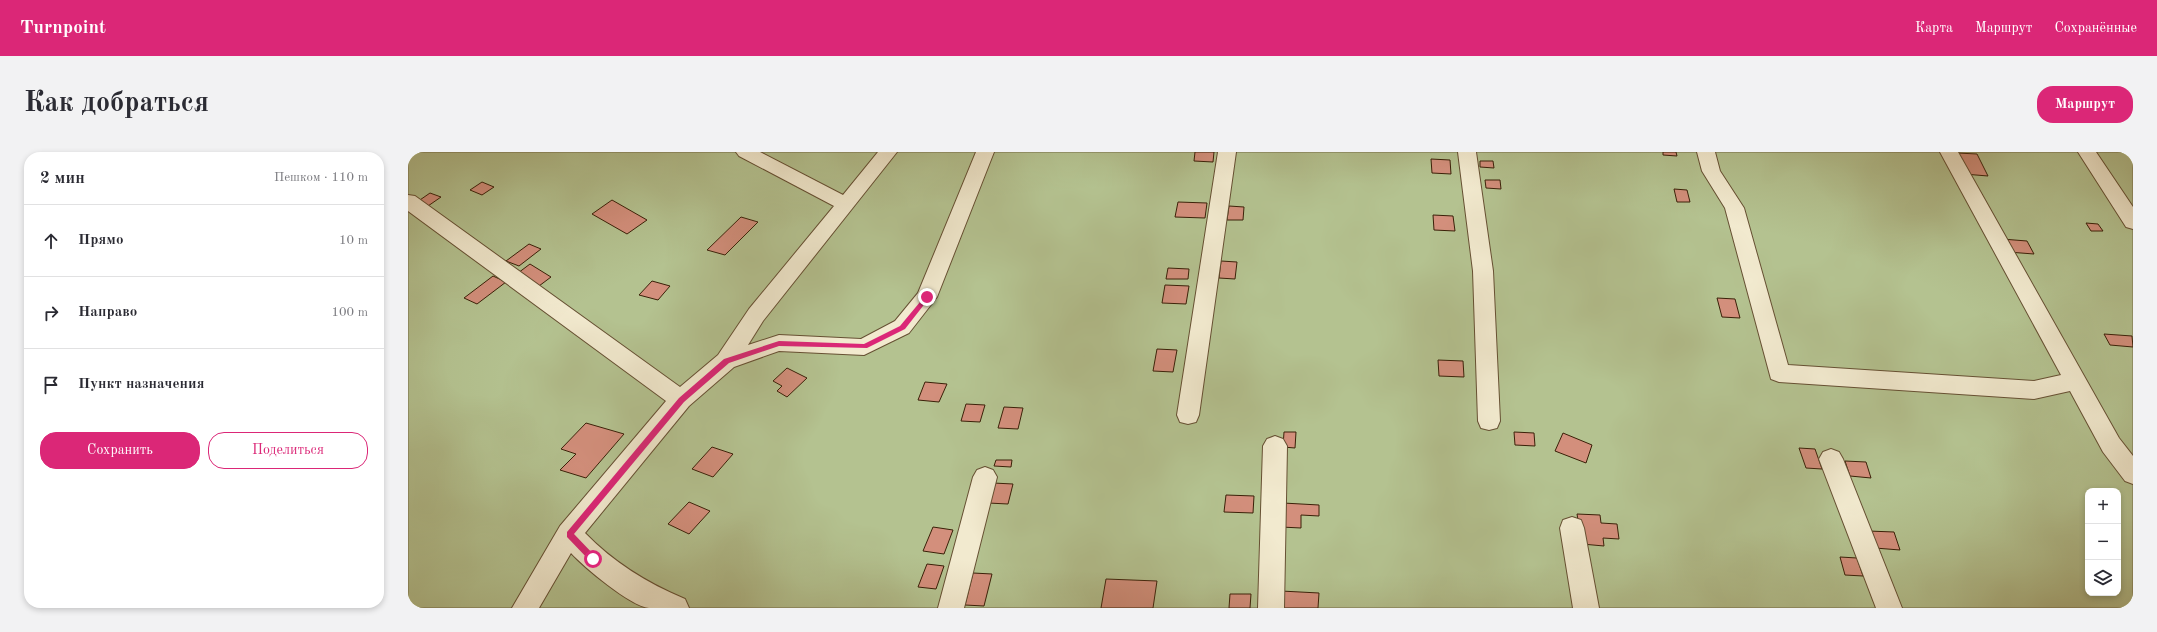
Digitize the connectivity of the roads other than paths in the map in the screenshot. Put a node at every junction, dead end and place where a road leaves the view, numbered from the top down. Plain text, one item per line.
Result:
1 (745, 152) edge
2 (888, 152) edge
3 (985, 152) edge
4 (1227, 152) edge
5 (1467, 152) edge
6 (1706, 152) edge
7 (1949, 152) edge
8 (2087, 152) edge
9 (408, 201) edge
10 (846, 204) junction
11 (2133, 222) edge
12 (726, 361) junction
13 (2075, 381) junction
14 (682, 400) junction
15 (1188, 415) dead end
16 (1489, 421) dead end
17 (1275, 446) dead end
18 (1831, 459) dead end
19 (2133, 474) edge
20 (985, 477) dead end
21 (1572, 528) dead end
22 (569, 534) junction
23 (526, 608) edge
24 (676, 608) edge
25 (951, 608) edge
26 (1271, 608) edge
27 (1586, 608) edge
28 (1889, 608) edge

1 - 10 lane
2 - 10 lane
3 - 12 lane
4 - 15 lane
5 - 16 lane
6 - 13 lane
7 - 13 lane
8 - 11 lane
9 - 14 lane
10 - 12 lane
12 - 14 lane
13 - 19 lane
14 - 22 lane
17 - 26 lane
18 - 28 lane
20 - 25 lane
21 - 27 lane
22 - 23 lane
22 - 24 lane

